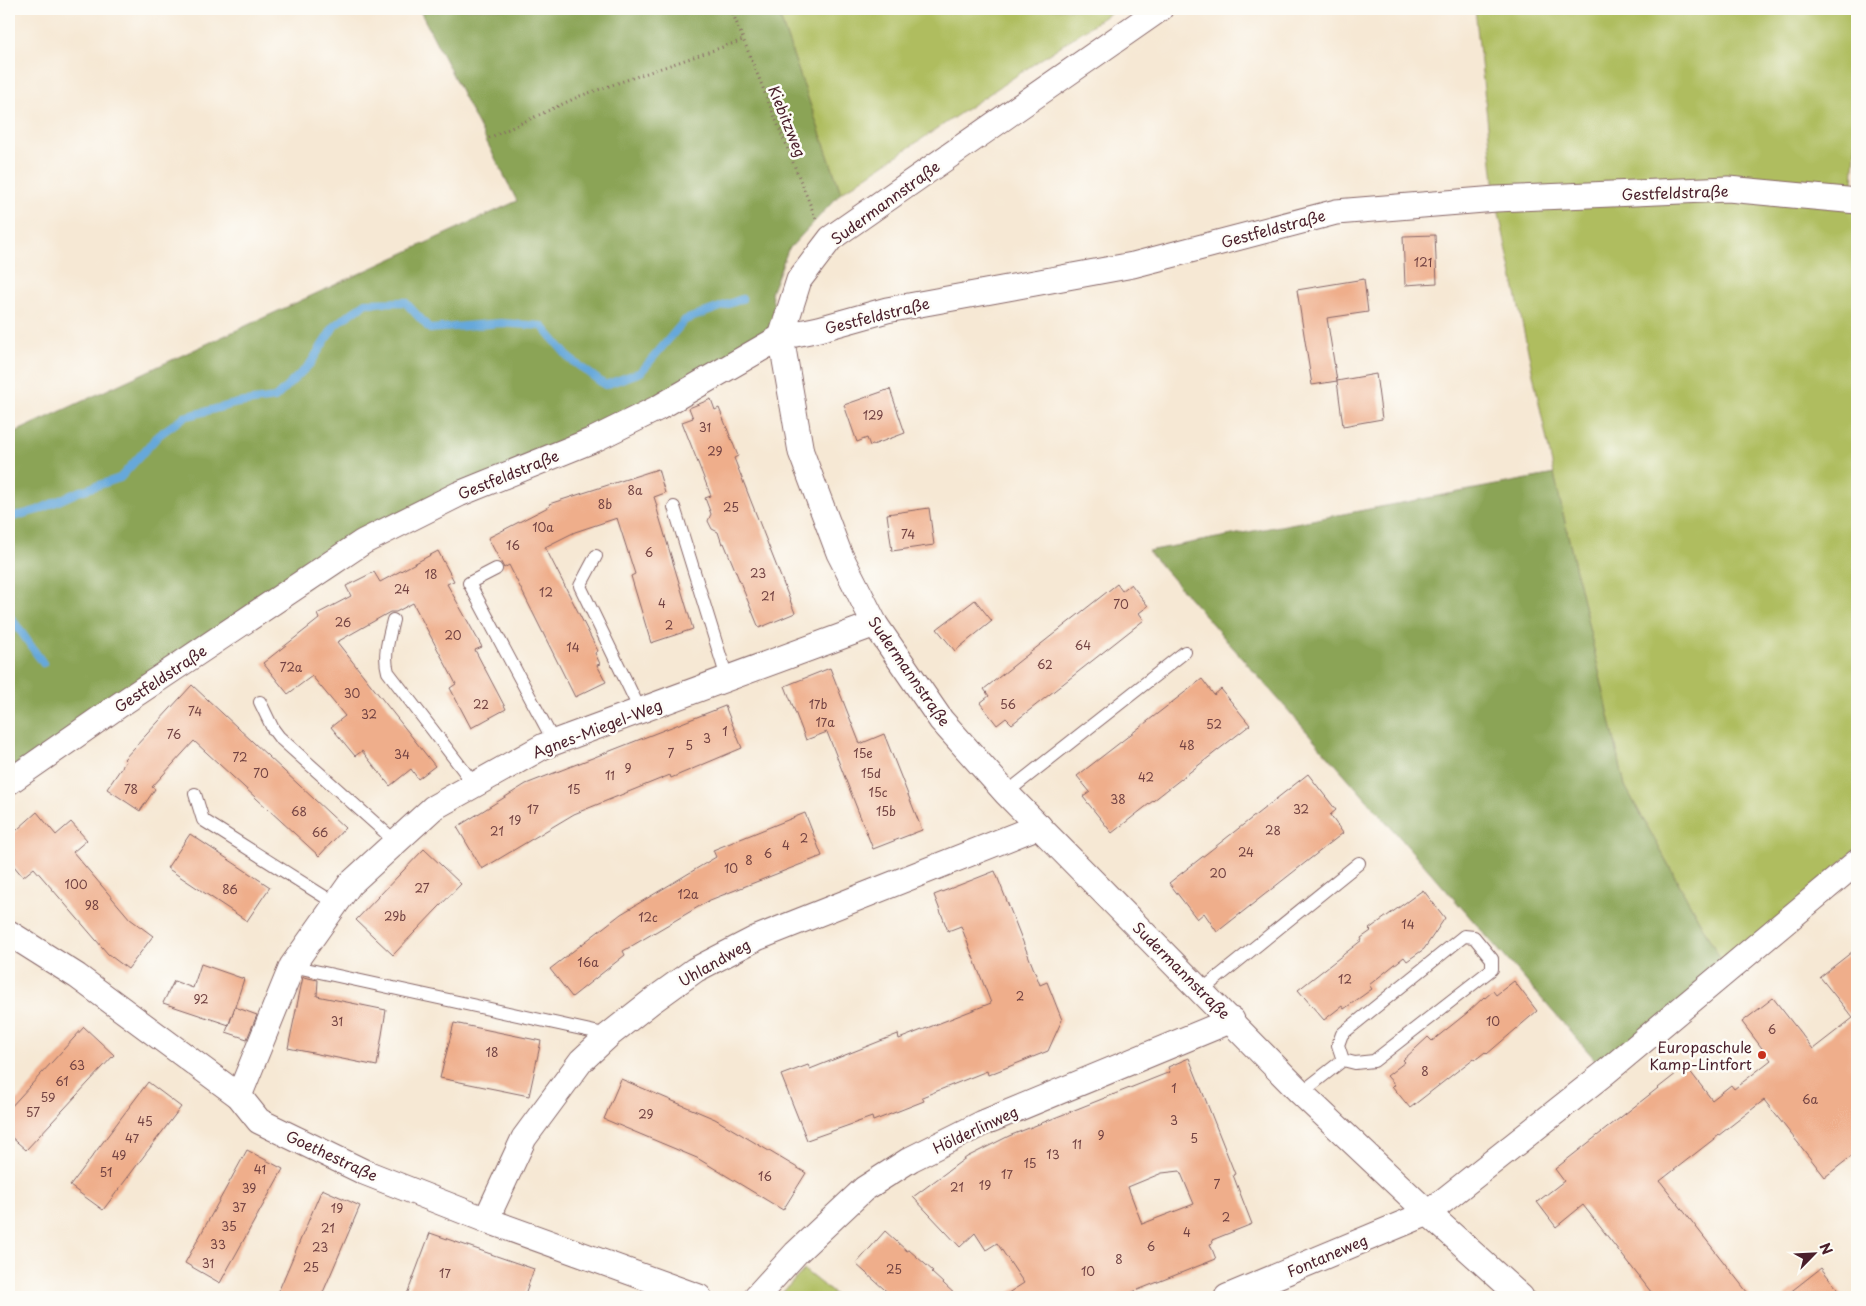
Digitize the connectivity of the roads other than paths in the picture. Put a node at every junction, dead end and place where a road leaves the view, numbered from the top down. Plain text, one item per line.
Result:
1 (1160, 9) edge
2 (1857, 201) edge
3 (781, 337) junction
4 (674, 507) dead end
5 (596, 556) dead end
6 (496, 569) dead end
7 (393, 620) dead end
8 (874, 624) junction
9 (1185, 652) dead end
10 (727, 678) junction
11 (260, 702) dead end
12 (640, 710) junction
13 (554, 742) junction
14 (9, 782) edge
15 (474, 784) junction
16 (1006, 793) junction
17 (195, 794) dead end
18 (1039, 826) junction
19 (396, 842) junction
20 (1857, 862) edge
21 (1359, 863) dead end
22 (336, 904) junction
23 (9, 934) edge
24 (292, 966) junction
25 (1202, 990) junction
26 (1232, 1020) junction
27 (609, 1035) junction
28 (1343, 1060) junction
29 (1301, 1093) junction
30 (239, 1096) junction
31 (1428, 1213) junction
32 (486, 1220) junction
33 (699, 1297) edge
34 (756, 1297) edge
35 (1226, 1297) edge
36 (1521, 1297) edge

1 - 3 street, Sudermannstraße
2 - 3 street, Gestfeldstraße
3 - 8 street, Sudermannstraße
3 - 14 street, Gestfeldstraße
4 - 10 lane
5 - 12 lane
6 - 13 lane
7 - 15 lane
8 - 10 street, Agnes-Miegel-Weg
8 - 16 street, Sudermannstraße
9 - 16 lane
10 - 12 street, Agnes-Miegel-Weg
11 - 19 lane
12 - 13 street, Agnes-Miegel-Weg
13 - 15 street, Agnes-Miegel-Weg
15 - 19 street, Agnes-Miegel-Weg
16 - 18 street, Sudermannstraße
17 - 22 lane
18 - 25 street, Sudermannstraße
18 - 27 street, Uhlandweg
19 - 22 street, Agnes-Miegel-Weg
20 - 31 street, Fontaneweg
21 - 25 lane
22 - 24 street, Agnes-Miegel-Weg
23 - 30 street, Goethestraße
24 - 27 lane
24 - 30 street, Agnes-Miegel-Weg
25 - 26 street, Sudermannstraße
26 - 29 street, Sudermannstraße
26 - 34 street, Hölderlinweg
27 - 32 street, Uhlandweg
28 - 28 lane
28 - 29 lane
29 - 31 street, Sudermannstraße
30 - 32 street, Goethestraße
31 - 35 street, Fontaneweg
31 - 36 street, Sudermannstraße
32 - 33 street, Goethestraße

